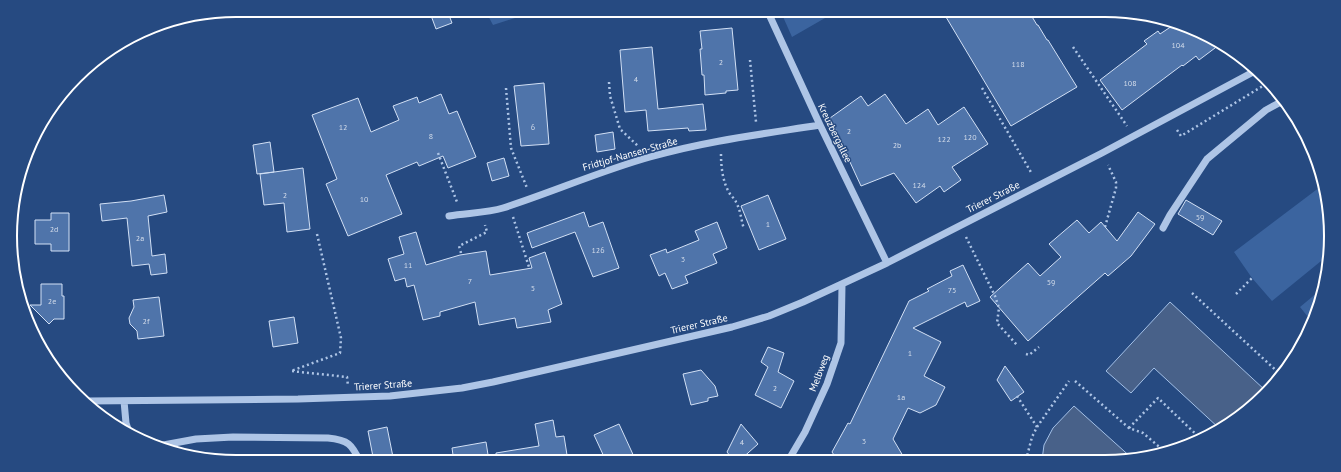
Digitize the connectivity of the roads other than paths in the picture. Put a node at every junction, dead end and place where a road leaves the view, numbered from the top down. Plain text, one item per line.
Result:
1 (770, 17) edge
2 (1251, 73) edge
3 (1279, 103) edge
4 (820, 125) junction
5 (449, 216) dead end
6 (1163, 228) dead end
7 (887, 263) junction
8 (842, 285) junction
9 (92, 401) edge
10 (124, 401) junction
11 (127, 427) edge
12 (169, 444) edge
13 (357, 455) edge
14 (792, 455) edge

1 - 4 street, Kreuzbergallee
2 - 7 street, Trierer Straße
3 - 6 street
4 - 5 street, Fridtjof-Nansen-Straße
4 - 7 street, Kreuzbergallee
7 - 8 street, Trierer Straße
8 - 10 street, Trierer Straße
8 - 14 street, Melbweg
9 - 10 street, Trierer Straße
10 - 11 street
12 - 13 street

